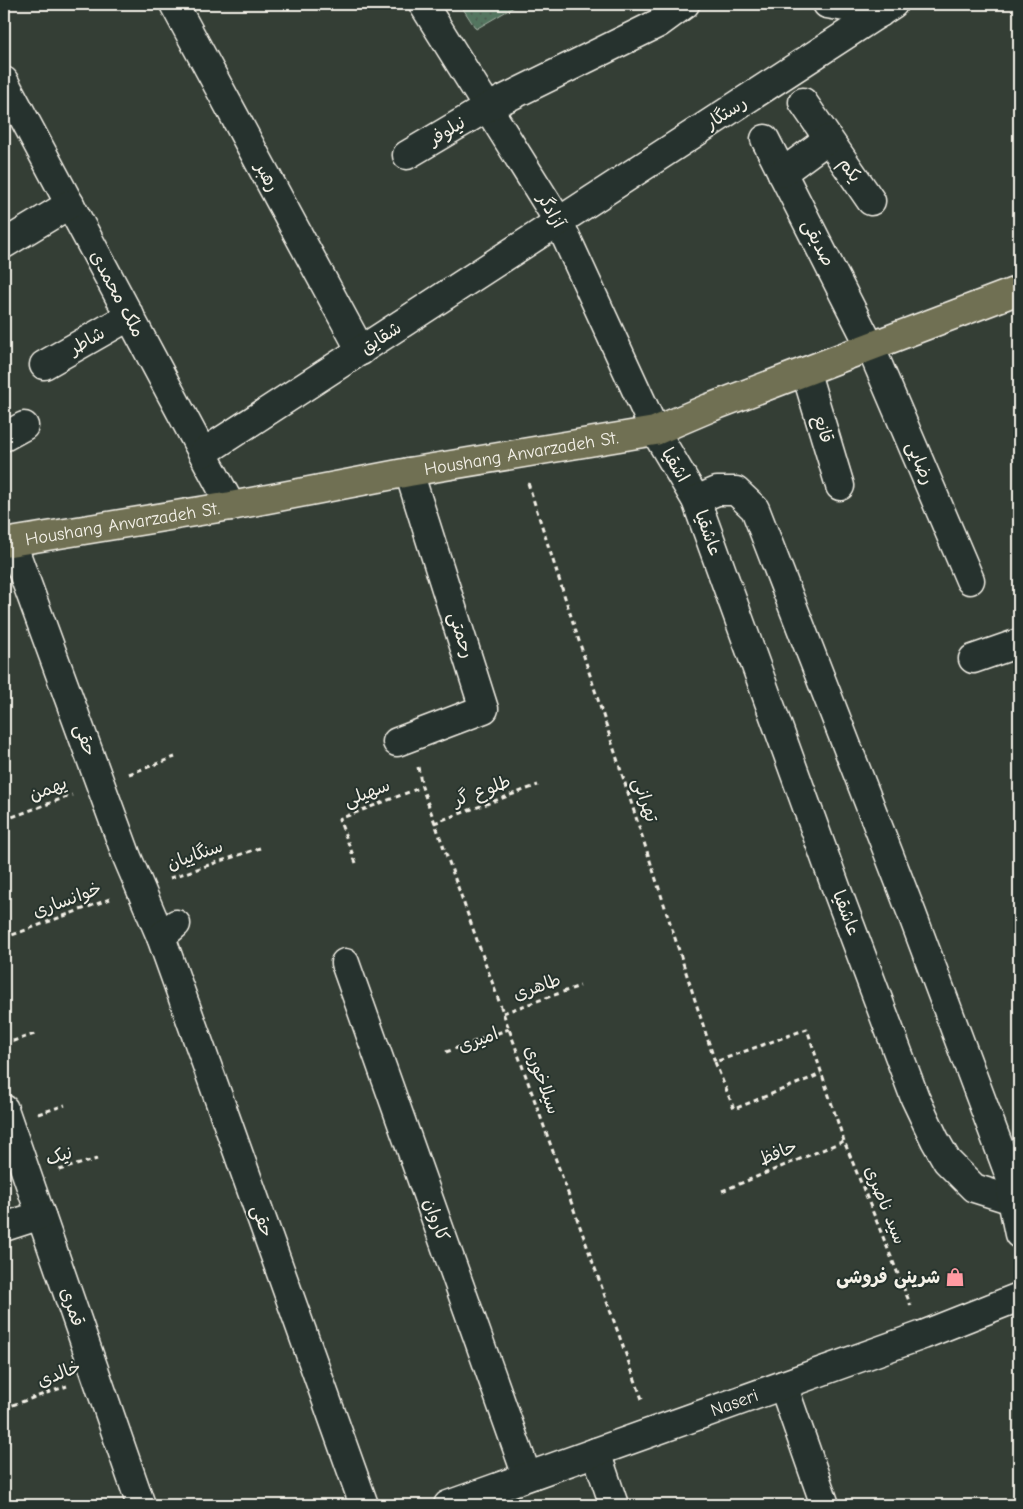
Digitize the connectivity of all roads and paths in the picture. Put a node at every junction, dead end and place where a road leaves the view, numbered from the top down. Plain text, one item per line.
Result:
1 (174, 4) edge
2 (423, 4) edge
3 (685, 4) edge
4 (827, 4) edge
5 (886, 8) edge
6 (4, 81) edge
7 (802, 102) dead end
8 (488, 108) junction
9 (11, 113) edge
10 (765, 139) dead end
11 (828, 139) junction
12 (407, 156) dead end
13 (782, 173) junction
14 (871, 201) dead end
15 (70, 204) junction
16 (559, 222) junction
17 (4, 244) edge
18 (1019, 290) edge
19 (130, 316) junction
20 (870, 346) junction
21 (361, 351) junction
22 (44, 365) dead end
23 (806, 373) junction
24 (655, 431) junction
25 (203, 453) junction
26 (518, 454) junction
27 (409, 472) junction
28 (840, 486) dead end
29 (696, 500) junction
30 (231, 506) junction
31 (8, 543) edge
32 (970, 580) dead end
33 (1019, 643) edge
34 (972, 659) dead end
35 (404, 740) joint
36 (176, 757) dead end
37 (101, 785) junction
38 (538, 785) dead end
39 (422, 787) junction
40 (4, 820) edge
41 (434, 823) junction
42 (260, 848) dead end
43 (356, 863) dead end
44 (140, 888) junction
45 (4, 938) edge
46 (345, 963) dead end
47 (580, 986) dead end
48 (503, 1013) junction
49 (509, 1028) junction
50 (38, 1033) dead end
51 (4, 1044) edge
52 (446, 1052) dead end
53 (716, 1062) junction
54 (821, 1074) junction
55 (4, 1109) edge
56 (844, 1141) junction
57 (97, 1159) dead end
58 (28, 1179) junction
59 (1014, 1185) edge
60 (722, 1191) dead end
61 (40, 1216) junction
62 (4, 1228) edge
63 (1019, 1234) edge
64 (1019, 1297) edge
65 (923, 1335) junction
66 (96, 1374) junction
67 (783, 1385) junction
68 (4, 1408) edge
69 (653, 1431) junction
70 (596, 1452) junction
71 (528, 1476) junction
72 (141, 1505) edge
73 (364, 1505) edge
74 (448, 1505) edge
75 (614, 1505) edge
76 (825, 1505) edge

1 - 21 street, رهبر
2 - 8 street, آزادگر
3 - 8 street, نیلوفر
4 - 5 street
5 - 16 street, رستگار
6 - 9 street, ملک محمدی
7 - 11 street, یکم
8 - 12 street, نیلوفر
8 - 16 street, آزادگر
9 - 15 street, ملک محمدی
10 - 13 street, صدیقی
11 - 13 street, یکم
11 - 14 street, یکم
13 - 20 street, صدیقی
15 - 17 street
15 - 19 street, ملک محمدی
16 - 21 street, شقایق
16 - 24 street, آزادگر
18 - 20 main road, Houshang Anvarzadeh St.
19 - 22 street, شاطر
19 - 25 street, ملک محمدی
20 - 23 main road, Houshang Anvarzadeh St.
20 - 32 street, رضایی
21 - 25 street, شقایق
23 - 24 main road, Houshang Anvarzadeh St.
23 - 28 street, قانع
24 - 26 main road, Houshang Anvarzadeh St.
24 - 29 street, اشقیا
25 - 30 street, ملک محمدی
26 - 27 main road, Houshang Anvarzadeh St.
26 - 53 path, تهرانی
27 - 30 main road, Houshang Anvarzadeh St.
27 - 35 street, رحمتی
29 - 59 street, عاشقیا
29 - 59 street, عاشقیا
30 - 31 main road, Houshang Anvarzadeh St.
31 - 37 street, حقی
33 - 34 street
35 - 39 path, سیلاخوری
36 - 37 path, یهمن
37 - 40 path, یهمن
37 - 44 street, حقی
38 - 41 path, طلوع گر
39 - 41 path, سیلاخوری
39 - 43 path, سهیلی
41 - 48 path, سیلاخوری
42 - 44 path, سنگاییان
44 - 45 path, خوانساری
44 - 73 street, حقی
46 - 71 street, کاروان
47 - 48 path, طاهری
48 - 49 path, سیلاخوری
49 - 52 path, امیری
49 - 69 path, سیلاخوری
50 - 51 path
53 - 54 path, سید ناصری
53 - 54 path, تهرانی
54 - 56 path, سید ناصری
55 - 58 street, قمری
56 - 60 path, حافظ
56 - 65 path, سید ناصری
57 - 58 path, نیک
58 - 61 street, قمری
59 - 63 street, عاشقیا
61 - 62 street
61 - 66 street, قمری
64 - 65 street, Naseri
65 - 67 street, Naseri
66 - 68 path, خالدی
66 - 72 street, قمری
67 - 69 street, Naseri
67 - 76 street
69 - 70 street, Naseri
70 - 71 street, Naseri
70 - 75 street
71 - 74 street, Naseri

